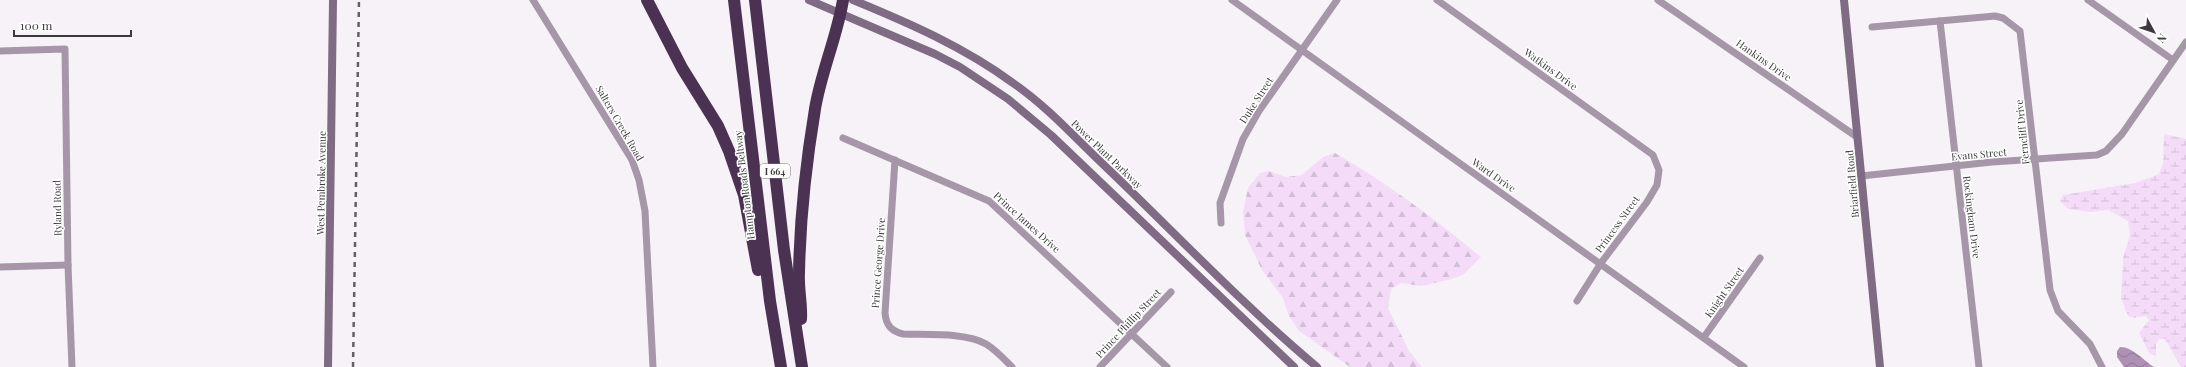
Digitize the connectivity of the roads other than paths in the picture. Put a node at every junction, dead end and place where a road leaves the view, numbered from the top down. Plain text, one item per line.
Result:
1 (334, 0) edge
2 (533, 0) edge
3 (647, 0) edge
4 (734, 0) edge
5 (755, 0) edge
6 (809, 0) edge
7 (843, 0) edge
8 (853, 0) edge
9 (1232, 0) edge
10 (1337, 0) edge
11 (1437, 0) edge
12 (1658, 0) edge
13 (1844, 0) edge
14 (2088, 0) edge
15 (841, 13) junction
16 (1940, 21) junction
17 (1872, 27) dead end
18 (2186, 42) edge
19 (1302, 50) junction
20 (0, 51) edge
21 (2173, 60) junction
22 (1858, 137) junction
23 (843, 138) dead end
24 (1653, 154) joint
25 (2035, 159) junction
26 (895, 160) junction
27 (1956, 166) junction
28 (1861, 176) junction
29 (1221, 223) dead end
30 (1760, 258) dead end
31 (1601, 263) junction
32 (68, 265) junction
33 (0, 267) edge
34 (1171, 292) dead end
35 (770, 301) junction
36 (1576, 301) dead end
37 (1132, 334) junction
38 (1704, 337) junction
39 (797, 342) junction
40 (72, 367) edge
41 (328, 367) edge
42 (653, 367) edge
43 (781, 367) edge
44 (802, 367) edge
45 (1012, 367) edge
46 (1100, 367) edge
47 (1167, 367) edge
48 (1294, 367) edge
49 (1317, 367) edge
50 (1744, 367) edge
51 (1880, 367) edge
52 (1979, 367) edge
53 (2102, 367) edge

1 - 41 main road, West Pembroke Avenue
2 - 42 street, Salters Creek Road
3 - 35 highway
4 - 35 highway, Hampton Roads Beltway / I 664
5 - 39 highway, I 664
6 - 15 main road
7 - 15 highway
8 - 49 main road, Power Plant Parkway
9 - 19 street, Ward Drive
10 - 19 street, Duke Street
11 - 24 street, Watkins Drive
12 - 22 street, Hankins Drive
13 - 22 main road, Briarfield Road
14 - 21 street
15 - 39 highway
15 - 48 main road
16 - 17 street, Ferncliff Drive
16 - 25 street, Ferncliff Drive
16 - 27 street, Rockingham Drive
18 - 21 street, Evans Street
19 - 29 street, Duke Street
19 - 31 street, Ward Drive
20 - 32 street, Ryland Road
21 - 25 street, Evans Street
22 - 28 main road, Briarfield Road
23 - 26 street, Prince James Drive
24 - 31 street, Princess Street
25 - 27 street, Evans Street
25 - 53 street, Ferncliff Drive
26 - 37 street, Prince James Drive
26 - 45 street, Prince George Drive
27 - 28 street, Evans Street
27 - 52 street, Rockingham Drive
28 - 51 main road, Briarfield Road
30 - 38 street, Knight Street
31 - 36 street, Princess Street
31 - 38 street, Ward Drive
32 - 33 street
32 - 40 street, Ryland Road
34 - 37 street, Prince Phillip Street
35 - 43 highway, Hampton Roads Beltway / I 664
37 - 46 street, Prince Phillip Street
37 - 47 street, Prince James Drive
38 - 50 street, Ward Drive
39 - 44 highway, I 664

